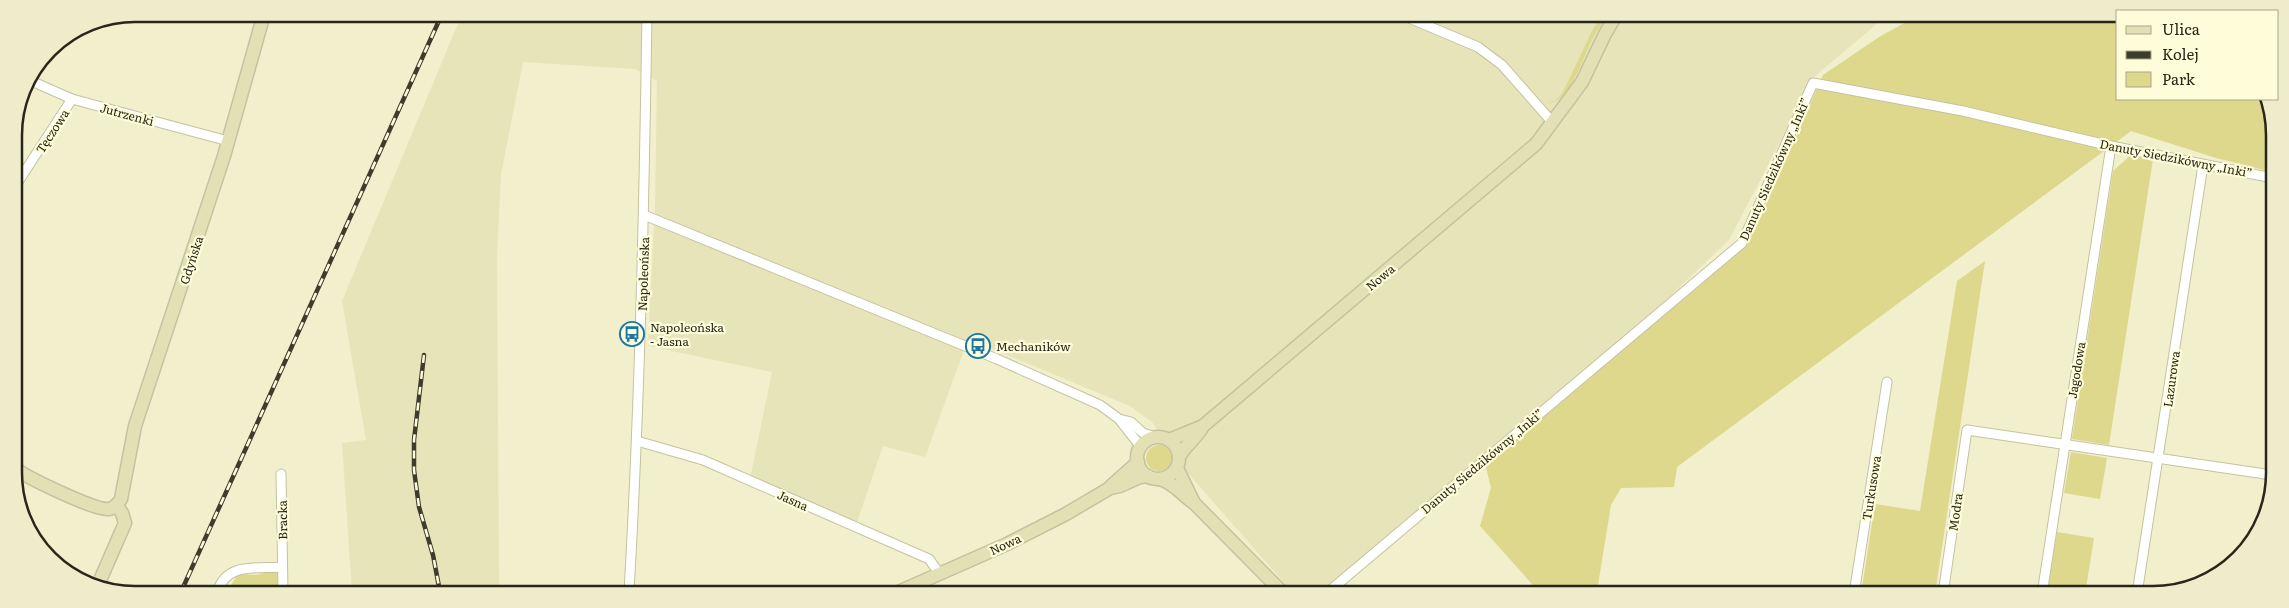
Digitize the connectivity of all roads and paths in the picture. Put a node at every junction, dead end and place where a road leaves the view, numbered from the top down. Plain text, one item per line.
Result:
1 (262, 22) edge
2 (647, 22) edge
3 (1419, 22) edge
4 (1612, 22) edge
5 (36, 83) edge
6 (72, 99) junction
7 (1553, 123) junction
8 (228, 140) junction
9 (2111, 146) junction
10 (2203, 164) junction
11 (23, 174) edge
12 (2266, 177) edge
13 (644, 215) junction
14 (1887, 382) dead end
15 (1119, 418) junction
16 (1203, 426) junction
17 (1155, 438) junction
18 (637, 440) junction
19 (1169, 440) junction
20 (2065, 445) junction
21 (1141, 447) junction
22 (2159, 460) junction
23 (1138, 462) junction
24 (1178, 462) junction
25 (2266, 472) edge
26 (22, 473) edge
27 (281, 474) dead end
28 (1154, 477) junction
29 (1110, 488) junction
30 (1194, 503) junction
31 (112, 507) junction
32 (282, 567) junction
33 (939, 573) junction
34 (100, 580) edge
35 (1276, 585) edge
36 (1336, 585) edge
37 (1855, 585) edge
38 (1944, 585) edge
39 (2043, 585) edge
40 (2138, 585) edge
41 (220, 586) edge
42 (283, 586) edge
43 (629, 586) edge
44 (912, 586) edge

1 - 8 street, Gdyńska
2 - 13 street, Napoleońska
3 - 7 street
4 - 7 street, Nowa
5 - 6 street, Jutrzenki
6 - 8 street, Jutrzenki
6 - 11 street, Tęczowa
7 - 16 street, Nowa
8 - 31 street, Gdyńska
9 - 10 street, Danuty Siedzikówny „Inki”
9 - 20 street, Jagodowa
9 - 36 street, Danuty Siedzikówny „Inki”
10 - 12 street, Danuty Siedzikówny „Inki”
10 - 22 street, Lazurowa
13 - 15 street
13 - 18 street, Napoleońska
14 - 37 street, Turkusowa
15 - 17 street
15 - 21 street
16 - 19 street, Nowa
16 - 24 street, Nowa
17 - 19 street
17 - 21 street
18 - 33 street, Jasna
18 - 43 street, Napoleońska
19 - 24 street
20 - 22 street
20 - 38 street, Modra
20 - 39 street, Jagodowa
21 - 23 street
22 - 25 street
22 - 40 street, Lazurowa
23 - 28 street
23 - 29 street, Nowa
24 - 28 street
24 - 30 street
26 - 31 street
27 - 32 street, Bracka
28 - 29 street, Nowa
28 - 30 street
29 - 33 street, Nowa
30 - 35 street
31 - 34 street
32 - 41 street
32 - 42 street, Bracka
33 - 44 street, Nowa

